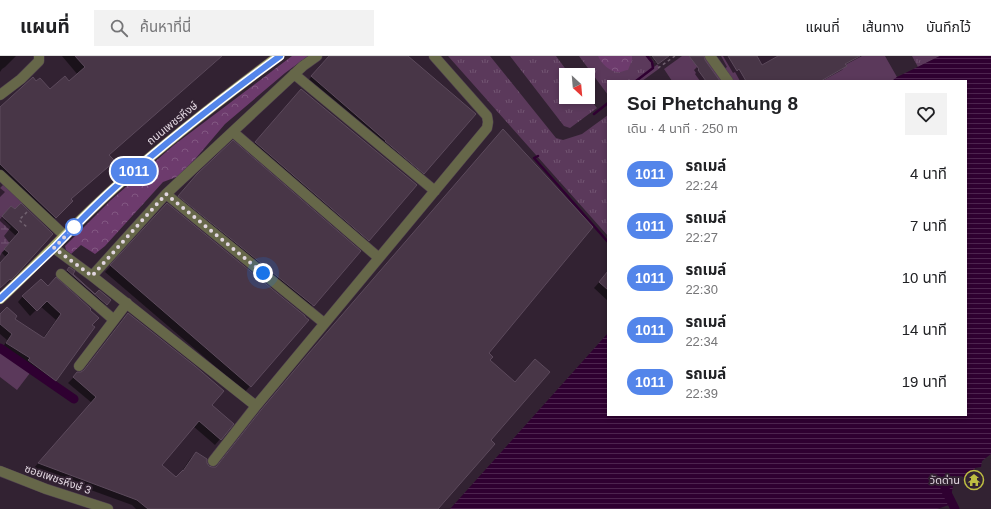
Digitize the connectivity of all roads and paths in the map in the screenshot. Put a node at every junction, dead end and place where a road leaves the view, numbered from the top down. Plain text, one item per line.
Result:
1 (39, 56) edge
2 (280, 56) edge
3 (318, 56) edge
4 (434, 56) edge
5 (675, 56) edge
6 (710, 56) edge
7 (658, 68) dead end
8 (294, 74) junction
9 (727, 80) edge
10 (0, 95) edge
11 (233, 132) junction
12 (0, 176) edge
13 (435, 191) junction
14 (166, 194) junction
15 (32, 206) junction
16 (28, 228) dead end
17 (65, 236) junction
18 (54, 248) junction
19 (379, 258) junction
20 (61, 274) dead end
21 (92, 276) junction
22 (0, 299) edge
23 (127, 303) junction
24 (114, 320) junction
25 (324, 323) junction
26 (79, 366) dead end
27 (256, 406) junction
28 (213, 461) dead end
29 (0, 472) edge
30 (108, 509) edge

1 - 10 street
2 - 17 main road, ถนนเพชรหึงษ์
3 - 8 street
4 - 13 street
5 - 7 path
6 - 9 street
8 - 11 street
8 - 13 street
11 - 14 street
11 - 19 street
12 - 15 street
13 - 19 street
14 - 21 street
14 - 25 street
15 - 16 path
15 - 17 street
17 - 18 main road, ถนนเพชรหึงษ์
18 - 21 street
18 - 22 main road, ถนนเพชรหึงษ์
19 - 25 street
20 - 24 street
21 - 23 street
23 - 24 street
23 - 27 street
24 - 26 street
25 - 27 street
27 - 28 street
29 - 30 street, ซอยเพชรหึงษ์ 3

